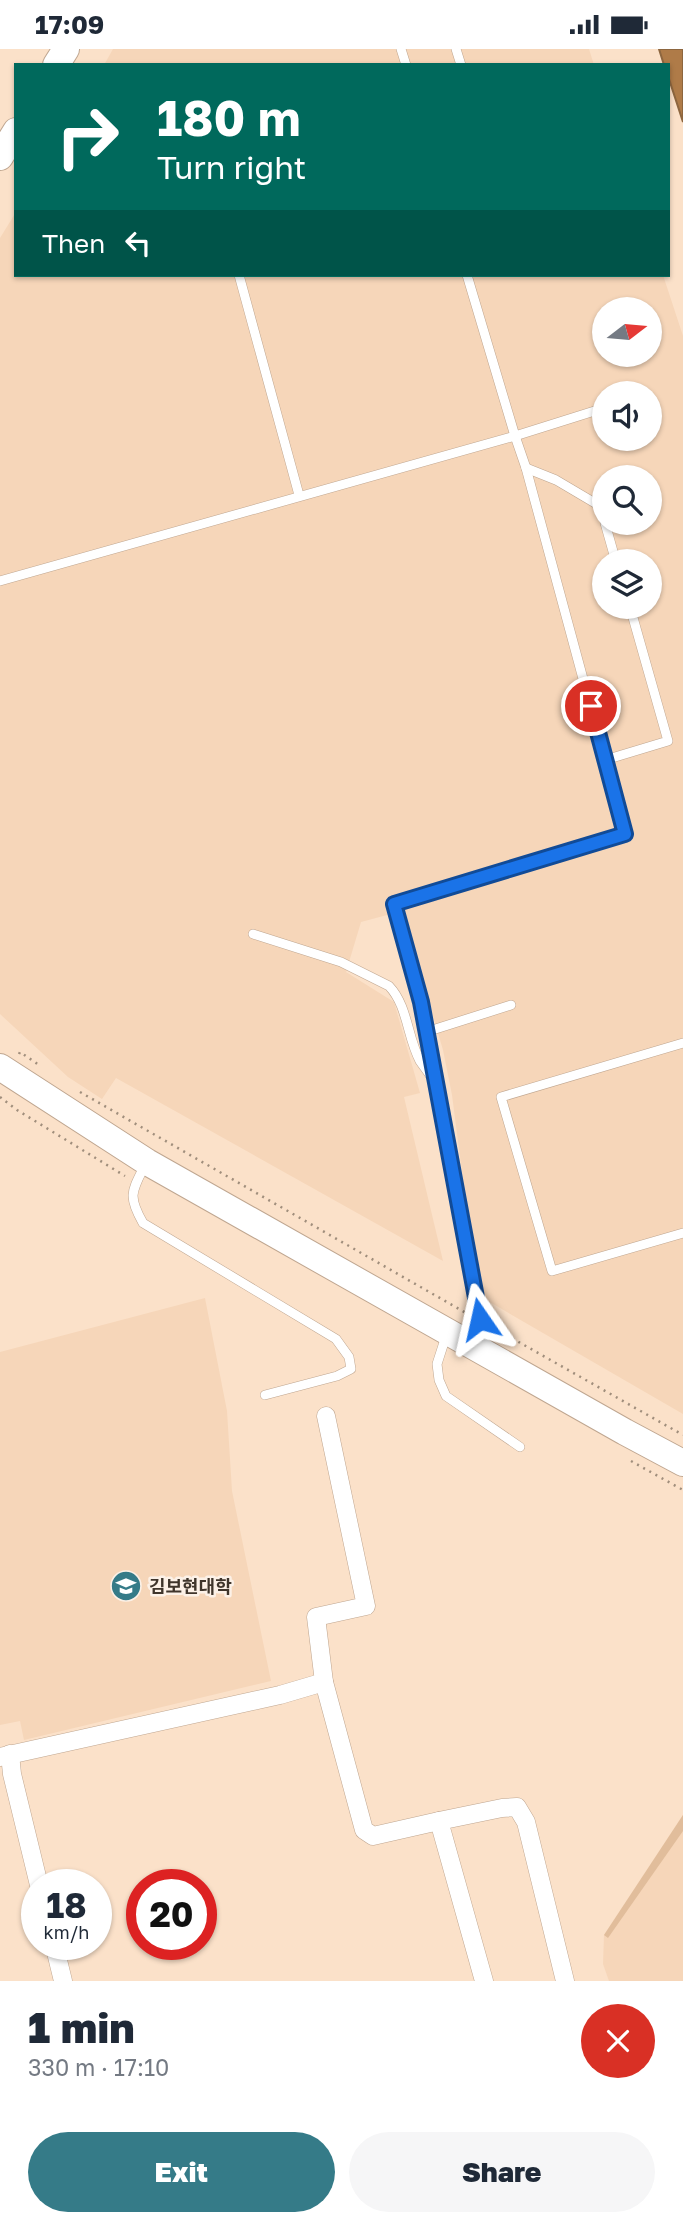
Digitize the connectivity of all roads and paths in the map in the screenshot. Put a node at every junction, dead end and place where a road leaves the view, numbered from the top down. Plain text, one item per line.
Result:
1 (14, 134) edge
2 (0, 157) edge
3 (240, 277) edge
4 (468, 277) edge
5 (592, 412) edge
6 (515, 436) junction
7 (526, 468) junction
8 (299, 495) junction
9 (592, 501) edge
10 (0, 581) edge
11 (633, 619) edge
12 (605, 760) junction
13 (253, 934) dead end
14 (511, 1005) dead end
15 (426, 1032) junction
16 (683, 1043) edge
17 (43, 1068) dead end
18 (3, 1069) edge
19 (436, 1084) junction
20 (78, 1090) dead end
21 (147, 1162) junction
22 (683, 1233) edge
23 (480, 1319) junction
24 (448, 1332) junction
25 (486, 1353) junction
26 (265, 1395) dead end
27 (326, 1416) dead end
28 (683, 1435) edge
29 (520, 1447) dead end
30 (683, 1463) edge
31 (324, 1682) junction
32 (5, 1756) edge
33 (439, 1821) junction
34 (35, 1869) edge
35 (58, 1960) edge
36 (63, 1981) edge
37 (484, 1981) edge
38 (565, 1981) edge

1 - 2 main road
3 - 8 lane
4 - 6 lane
5 - 6 lane
6 - 7 lane
6 - 8 lane
7 - 9 lane
7 - 12 lane
8 - 10 lane
11 - 12 lane
12 - 15 lane
13 - 19 lane
14 - 15 lane
15 - 19 lane
16 - 22 lane
17 - 18 path
18 - 21 main road
19 - 23 lane
20 - 23 path
21 - 24 main road
21 - 26 lane
23 - 25 lane
23 - 28 path
24 - 25 main road
24 - 29 lane
25 - 30 main road
27 - 31 street
31 - 32 street
31 - 33 street
32 - 34 street
33 - 37 street
33 - 38 street
35 - 36 street

